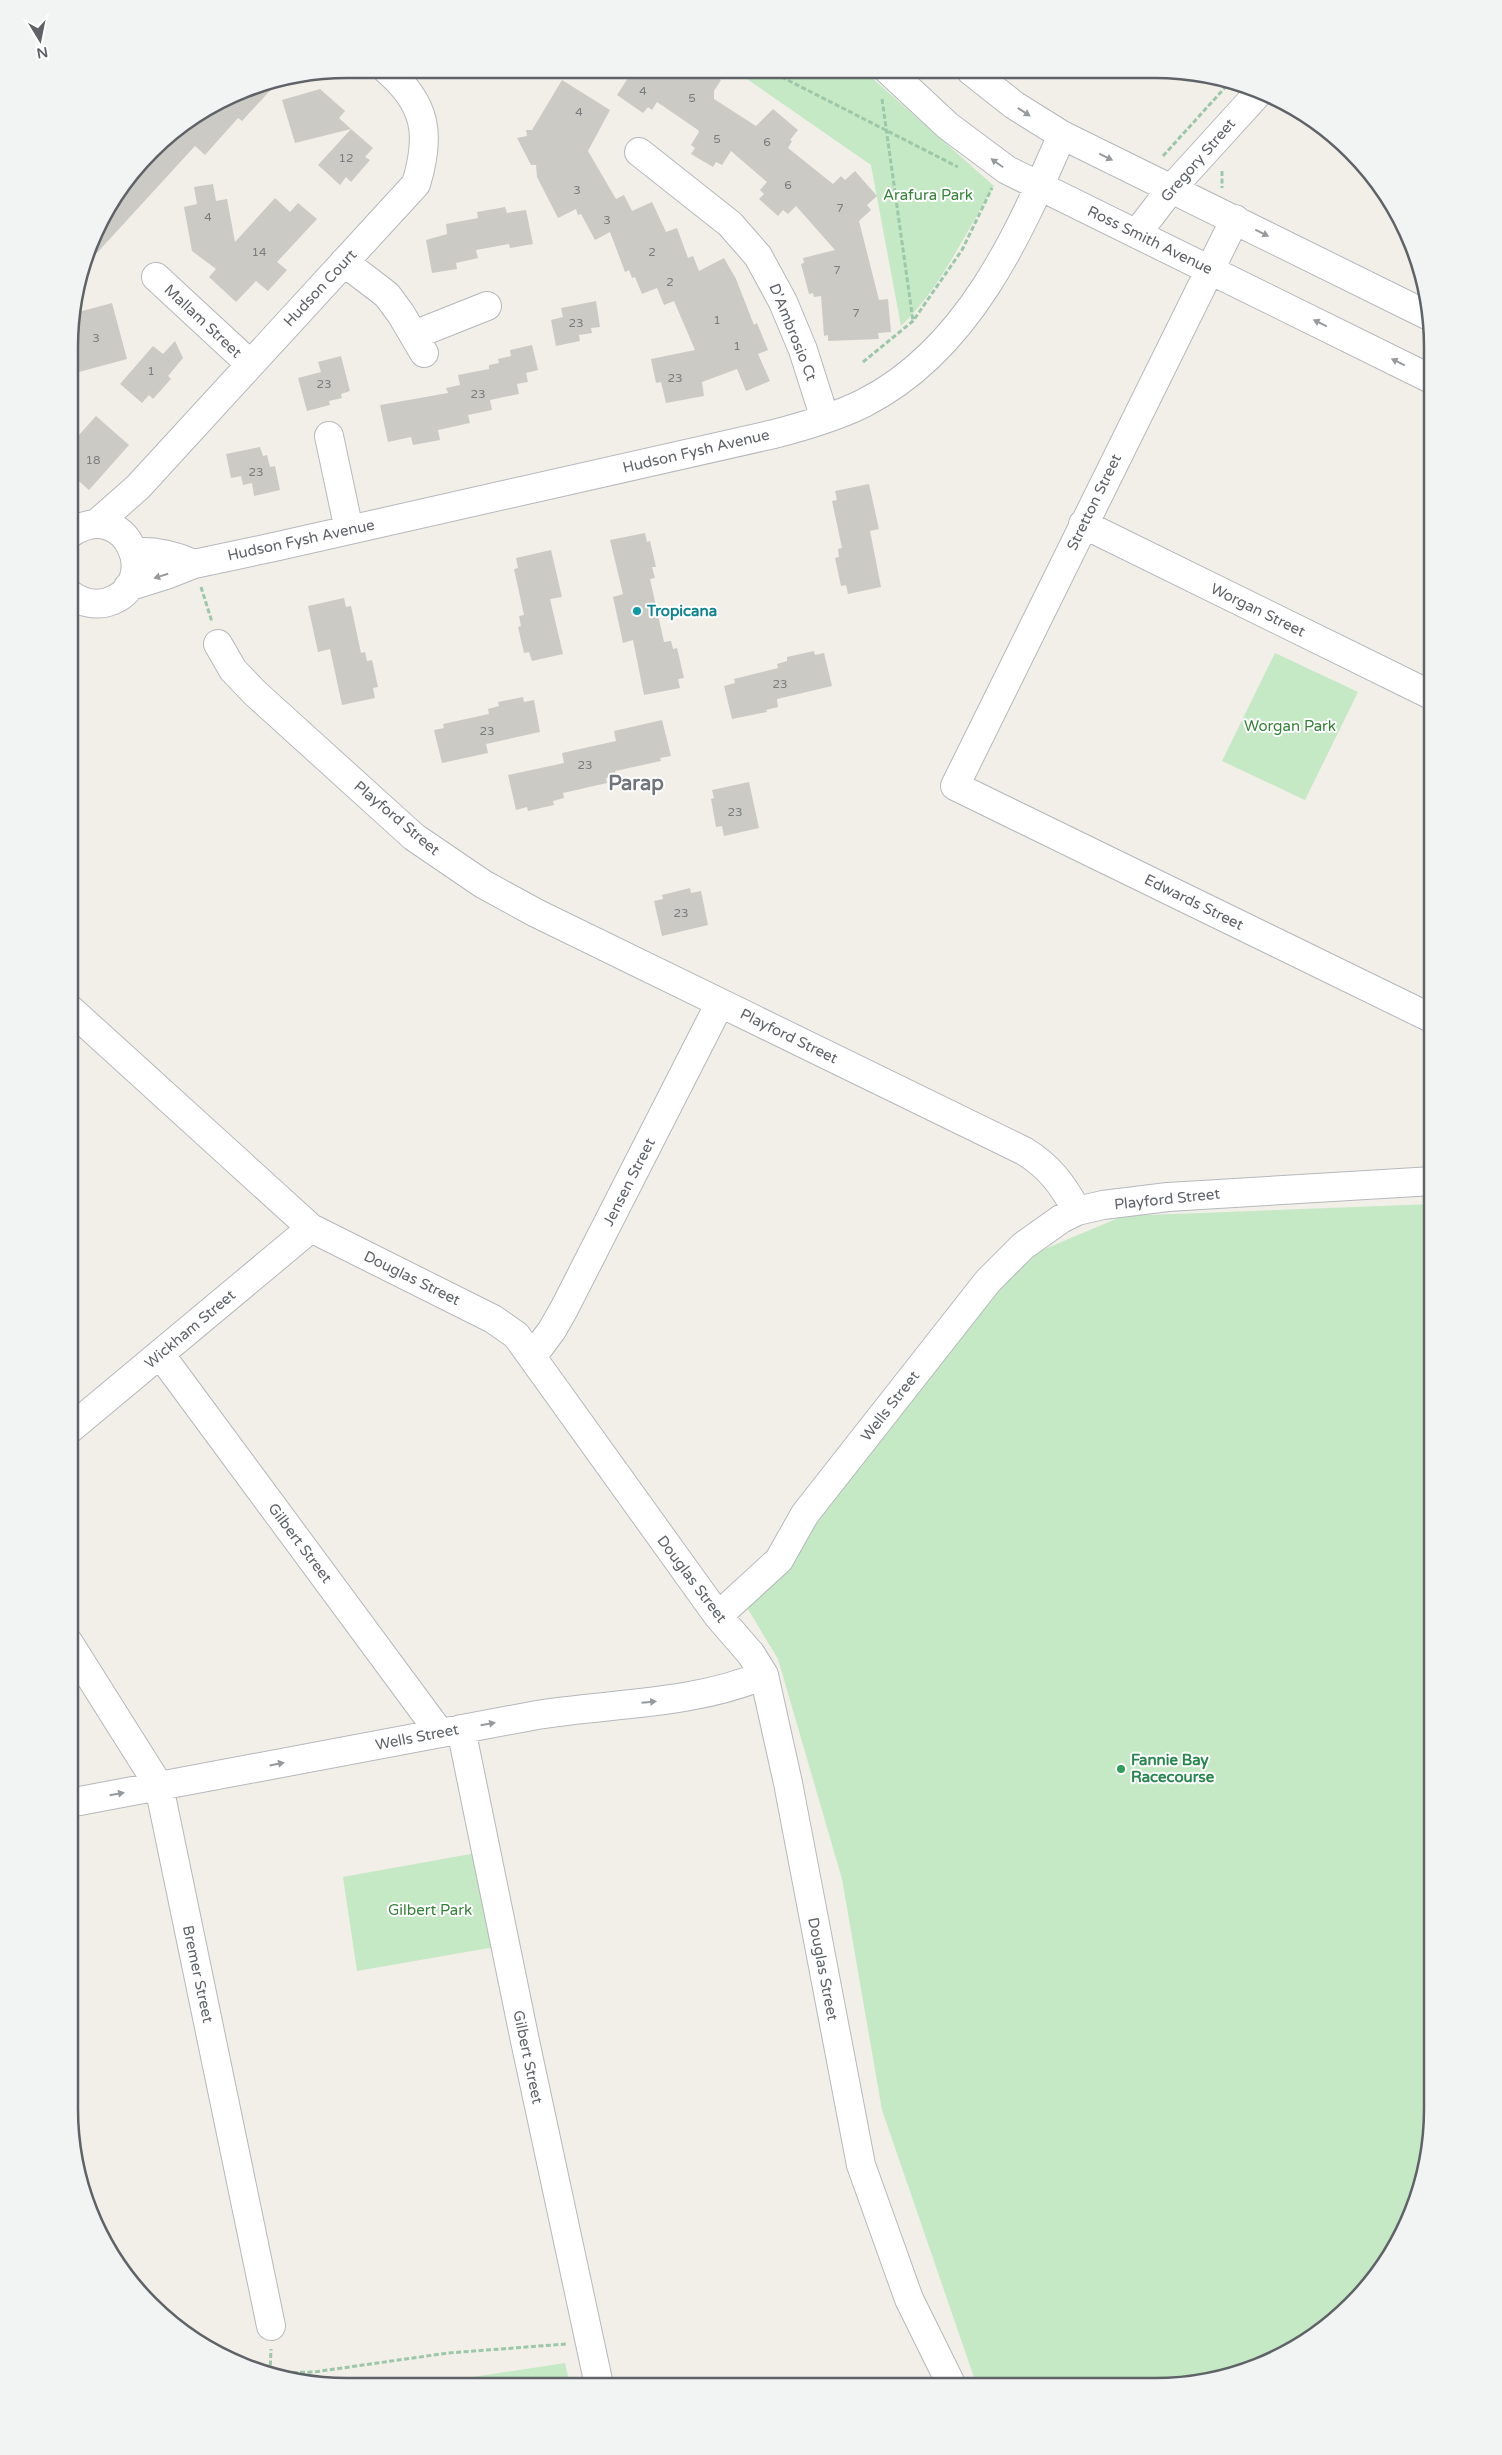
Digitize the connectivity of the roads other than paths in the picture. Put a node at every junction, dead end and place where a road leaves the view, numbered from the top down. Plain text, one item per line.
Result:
1 (397, 78) edge
2 (981, 78) edge
3 (884, 82) edge
4 (1255, 97) edge
5 (1062, 135) junction
6 (639, 152) dead end
7 (1039, 187) junction
8 (1171, 189) junction
9 (1235, 220) junction
10 (1137, 233) junction
11 (344, 262) junction
12 (1210, 269) junction
13 (156, 277) dead end
14 (488, 306) dead end
15 (1422, 313) edge
16 (250, 364) junction
17 (1424, 376) edge
18 (825, 419) junction
19 (329, 436) dead end
20 (138, 487) junction
21 (1083, 524) junction
22 (81, 526) edge
23 (349, 530) junction
24 (131, 546) junction
25 (194, 564) junction
26 (128, 587) junction
27 (78, 602) edge
28 (218, 644) road end
29 (1424, 692) edge
30 (955, 786) joint
31 (720, 1002) junction
32 (78, 1015) edge
33 (1424, 1015) edge
34 (1424, 1182) edge
35 (1077, 1211) junction
36 (311, 1228) junction
37 (160, 1354) junction
38 (532, 1357) junction
39 (78, 1422) edge
40 (718, 1616) junction
41 (78, 1657) edge
42 (764, 1675) junction
43 (450, 1731) junction
44 (159, 1786) junction
45 (78, 1801) edge
46 (271, 2326) dead end
47 (597, 2378) edge
48 (948, 2378) edge

1 - 11 street, Hudson Court
2 -> 5 street
7 -> 3 street, Ross Smith Avenue
4 - 8 street, Gregory Street
5 - 7 street, Hudson Fysh Avenue
5 -> 8 street
6 - 18 street, D'Ambrosio Ct
7 - 10 street, Ross Smith Avenue
7 - 18 street, Hudson Fysh Avenue
8 - 9 street
8 - 10 street, Gregory Street
9 - 12 street, Stretton Street
9 -> 15 street
10 - 12 street, Ross Smith Avenue
11 - 14 street
11 - 16 street, Hudson Court
17 -> 12 street, Ross Smith Avenue
12 - 21 street, Stretton Street
13 - 16 street, Mallam Street
16 - 20 street, Hudson Court
18 - 23 street, Hudson Fysh Avenue
19 - 23 street
20 - 22 street, Hudson Court
20 - 24 street
21 - 29 street, Worgan Street
21 - 30 street, Stretton Street
22 - 24 street
23 - 25 street, Hudson Fysh Avenue
24 - 25 street
24 - 26 street
25 -> 26 street, Hudson Fysh Avenue
26 - 27 street, Hudson Fysh Avenue
28 - 31 street, Playford Street
30 - 33 street, Edwards Street
31 - 35 street, Playford Street
31 - 38 street, Jensen Street
32 - 36 street, Douglas Street
34 - 35 street, Playford Street
35 - 40 street, Wells Street
36 - 37 street, Wickham Street
36 - 38 street, Douglas Street
37 - 39 street, Wickham Street
37 - 43 street, Gilbert Street
38 - 40 street, Douglas Street
40 - 42 street, Douglas Street
41 - 44 street, Bremer Street
43 -> 42 street, Wells Street
42 - 48 street, Douglas Street
44 -> 43 street, Wells Street
43 - 47 street, Gilbert Street
45 -> 44 street, Wells Street
44 - 46 street, Bremer Street

